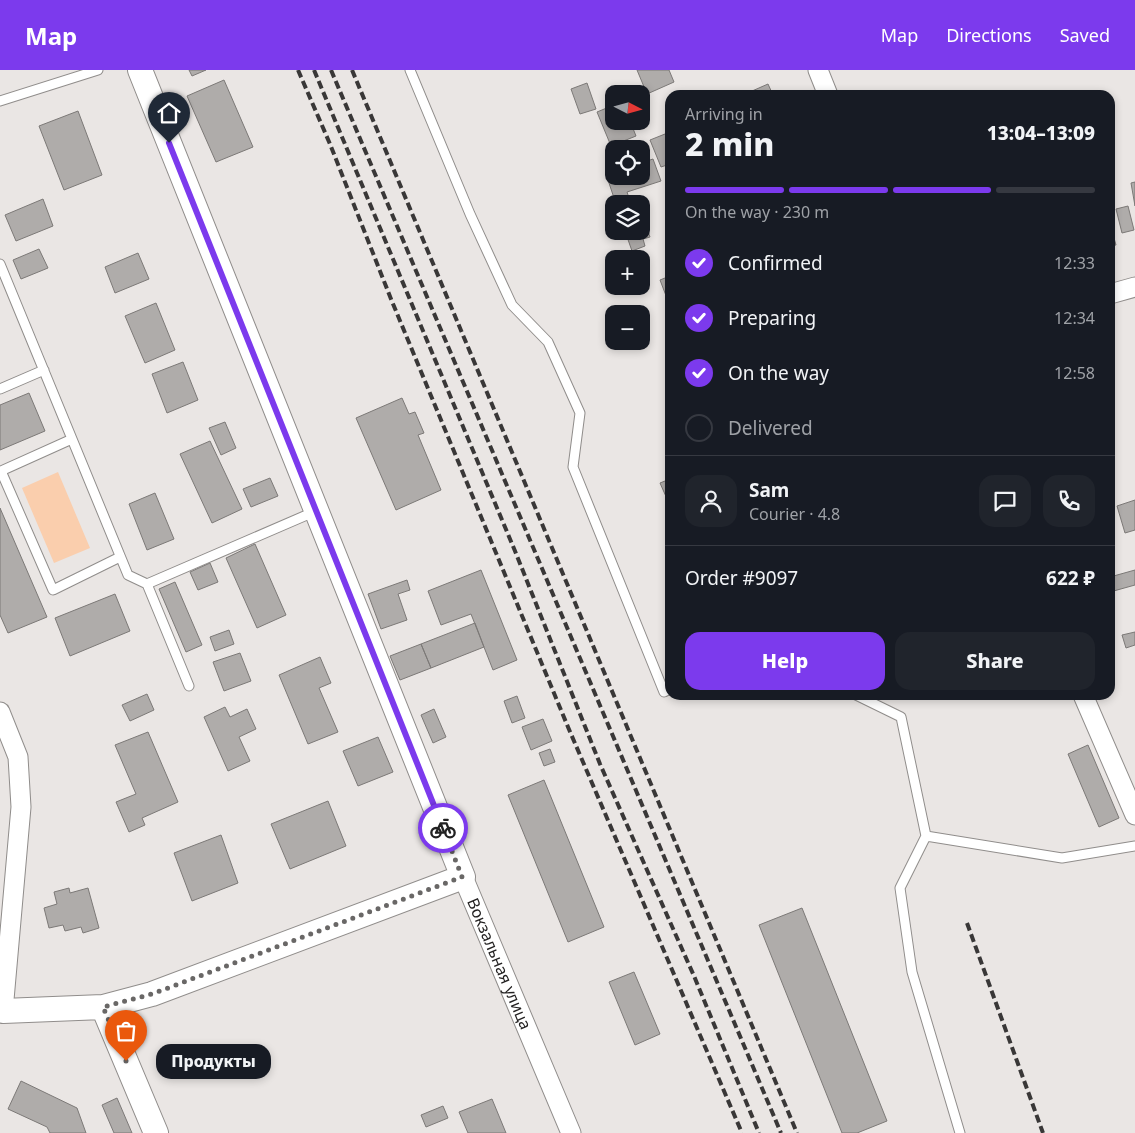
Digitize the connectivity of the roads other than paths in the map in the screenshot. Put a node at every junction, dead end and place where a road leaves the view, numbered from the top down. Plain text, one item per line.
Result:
1 (98, 70) edge
2 (140, 70) edge
3 (410, 70) edge
4 (818, 70) edge
5 (826, 90) edge
6 (0, 101) edge
7 (0, 264) edge
8 (1135, 287) edge
9 (1115, 293) edge
10 (44, 370) junction
11 (0, 389) edge
12 (72, 439) junction
13 (316, 511) junction
14 (120, 557) junction
15 (147, 584) junction
16 (189, 686) dead end
17 (665, 692) edge
18 (866, 700) edge
19 (1085, 700) edge
20 (0, 712) edge
21 (1135, 815) edge
22 (926, 836) junction
23 (1135, 846) edge
24 (462, 877) junction
25 (103, 1007) junction
26 (2, 1010) edge
27 (156, 1133) edge
28 (571, 1133) edge
29 (960, 1133) edge

1 - 6 lane
2 - 13 street, Вокзальная улица
3 - 17 lane
4 - 5 street
7 - 10 lane
8 - 9 street
10 - 11 lane
10 - 12 lane
12 - 14 lane
12 - 14 lane
13 - 15 lane
13 - 24 street, Вокзальная улица
14 - 15 lane
15 - 16 lane
18 - 22 lane
19 - 21 street
20 - 26 street
22 - 23 lane
22 - 29 lane
24 - 25 street
24 - 28 street, Вокзальная улица
25 - 26 street
25 - 27 street

